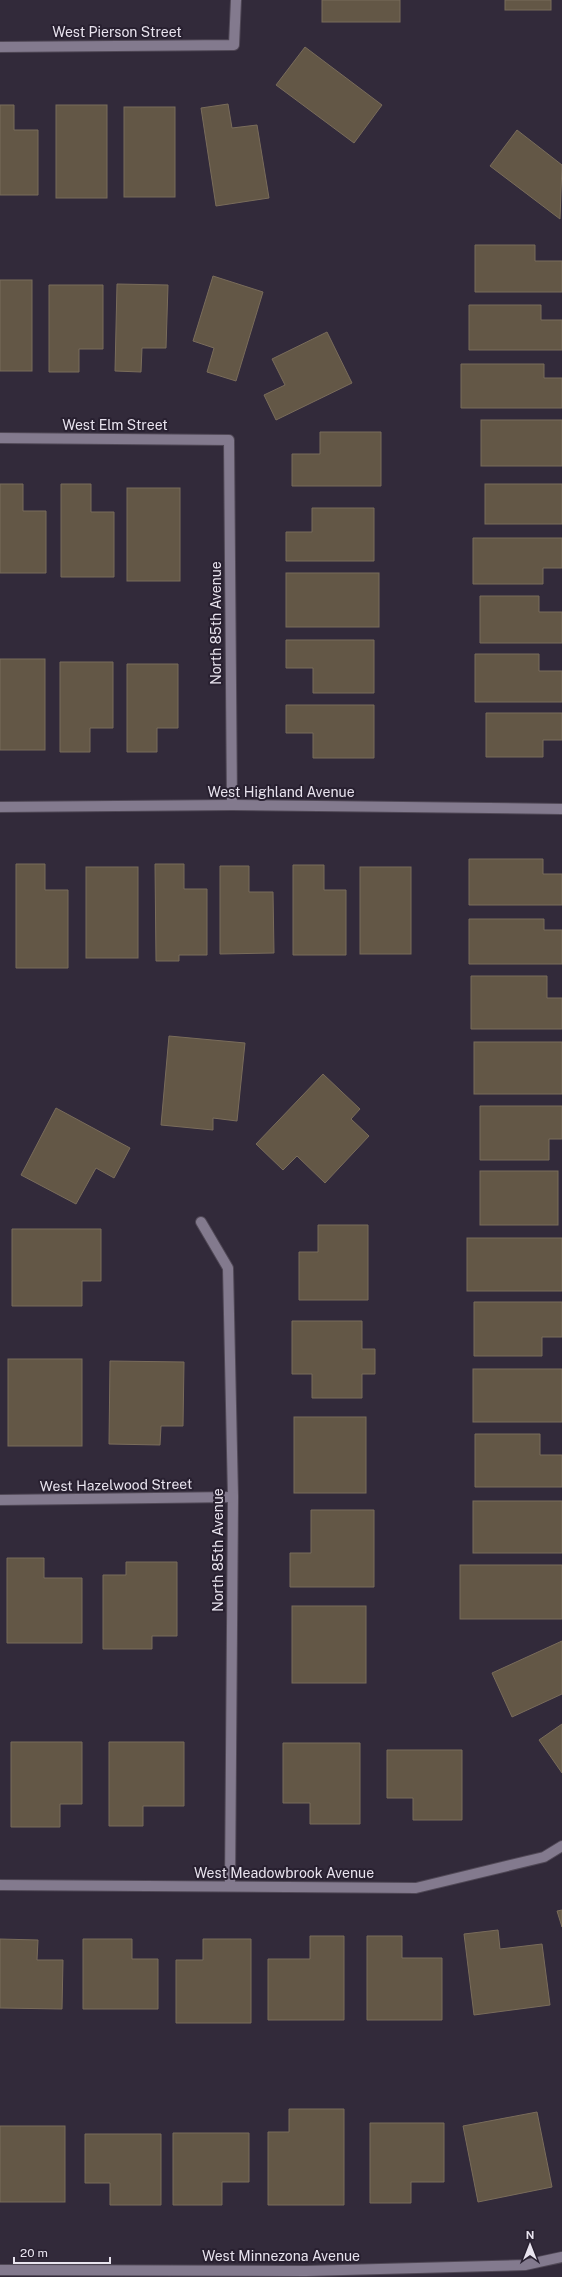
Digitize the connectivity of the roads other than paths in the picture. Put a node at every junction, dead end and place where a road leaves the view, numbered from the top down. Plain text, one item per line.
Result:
1 (236, 0) edge
2 (0, 47) edge
3 (0, 438) edge
4 (229, 440) joint
5 (232, 805) junction
6 (0, 807) edge
7 (562, 809) edge
8 (201, 1222) dead end
9 (233, 1497) junction
10 (0, 1500) edge
11 (562, 1846) edge
12 (0, 1885) edge
13 (230, 1886) junction
14 (562, 2257) edge
15 (0, 2270) edge

1 - 2 street, West Pierson Street
3 - 4 street, West Elm Street
4 - 5 street, North 85th Avenue
5 - 6 street, West Highland Avenue
5 - 7 street, West Highland Avenue
8 - 9 street, North 85th Avenue
9 - 10 street, West Hazelwood Street
9 - 13 street, North 85th Avenue
11 - 13 street, West Meadowbrook Avenue
12 - 13 street, West Meadowbrook Avenue
14 - 15 street, West Minnezona Avenue

